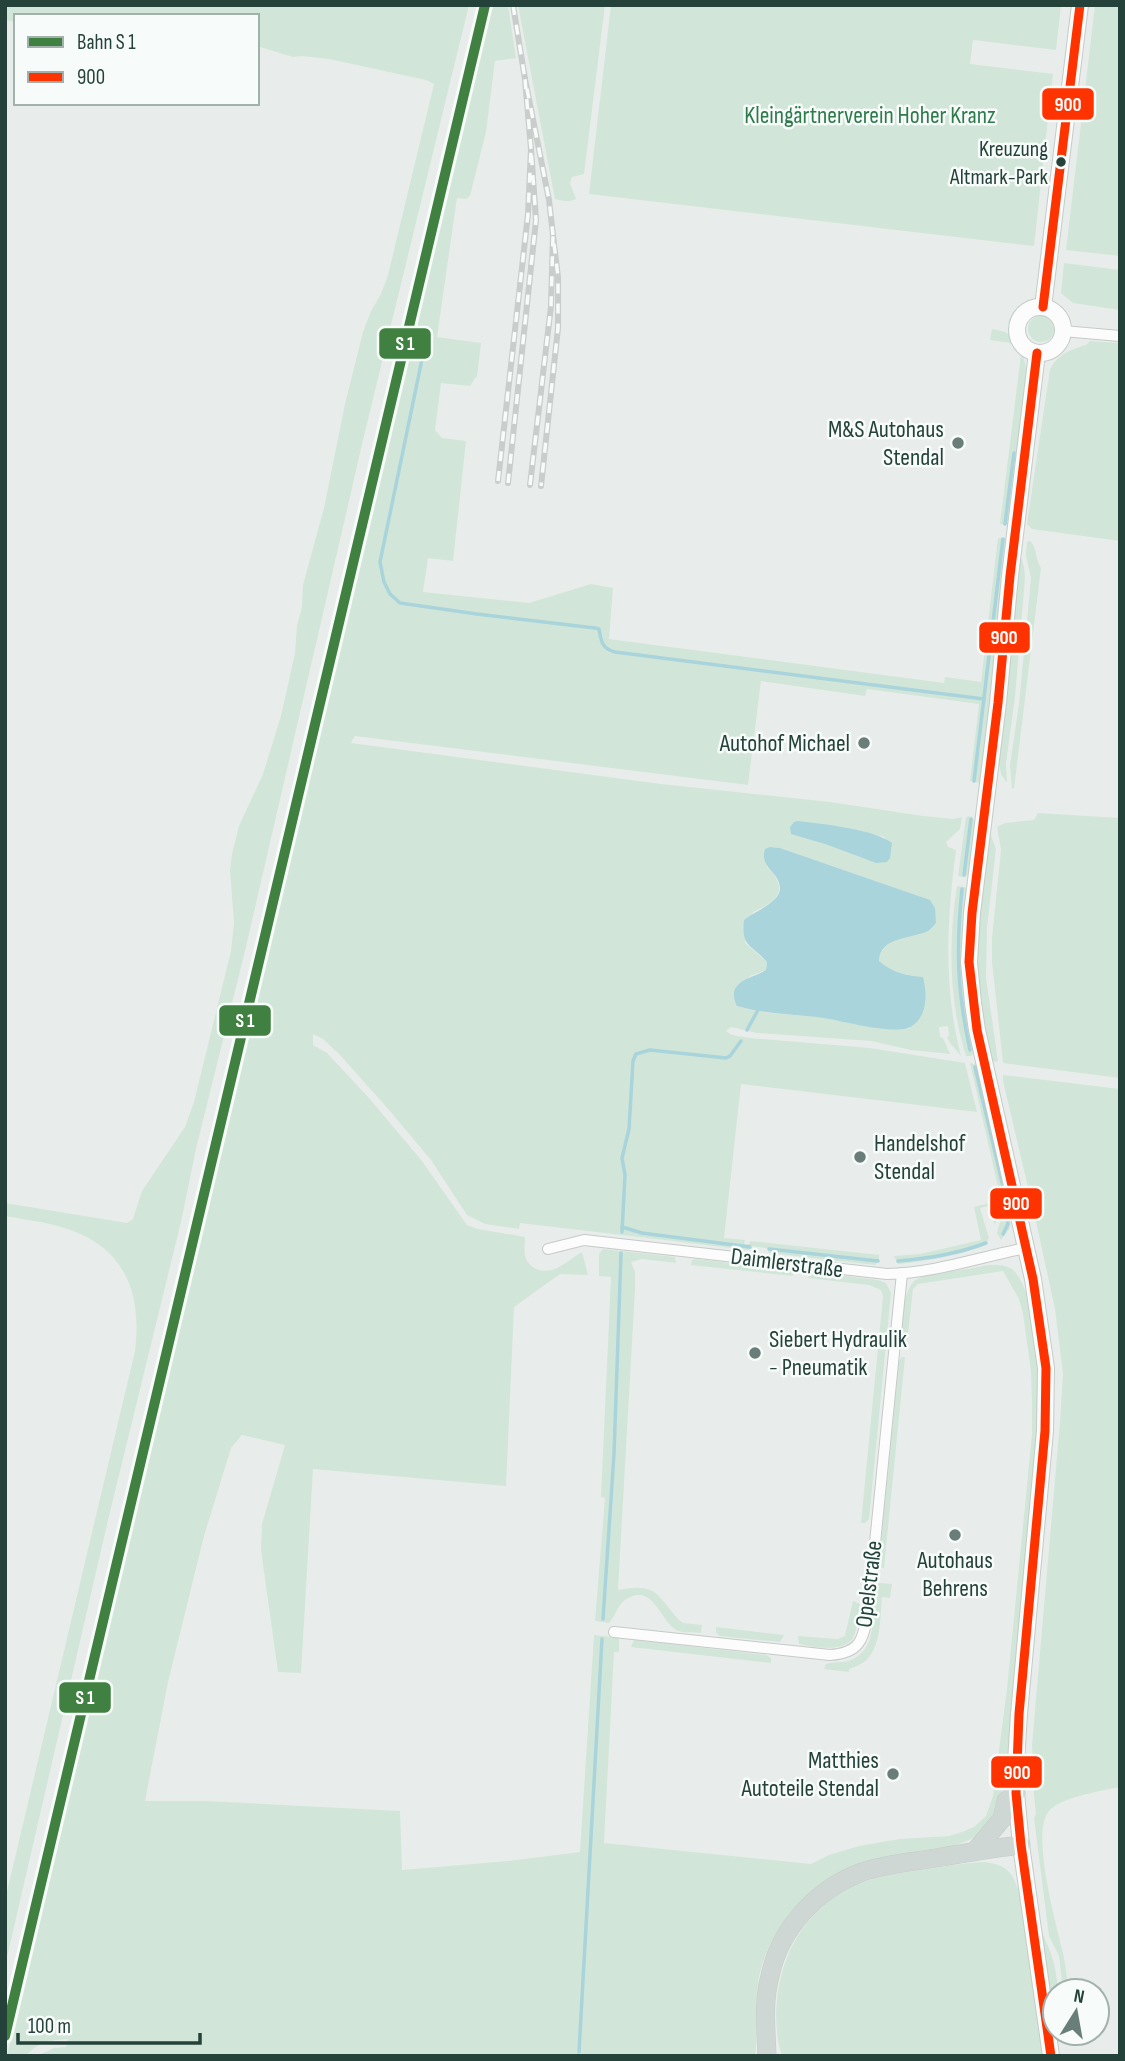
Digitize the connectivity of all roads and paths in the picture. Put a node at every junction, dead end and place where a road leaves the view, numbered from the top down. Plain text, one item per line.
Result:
1 (1080, 5) edge
2 (1043, 307) junction
3 (1063, 331) junction
4 (1120, 336) edge
5 (1037, 353) junction
6 (1026, 1248) junction
7 (548, 1249) dead end
8 (902, 1273) junction
9 (614, 1632) dead end
10 (1016, 1793) junction
11 (1021, 1845) junction
12 (975, 1850) junction
13 (768, 2054) edge
14 (1051, 2056) edge

1 - 2 main road
2 - 3 main road
2 - 5 main road
3 - 4 street
3 - 5 main road
5 - 6 main road
6 - 8 street, Daimlerstraße
6 - 10 main road
7 - 8 street, Daimlerstraße
8 - 9 street, Opelstraße
10 - 11 main road
10 - 12 main road
11 - 12 main road
11 - 14 main road
12 - 13 main road

